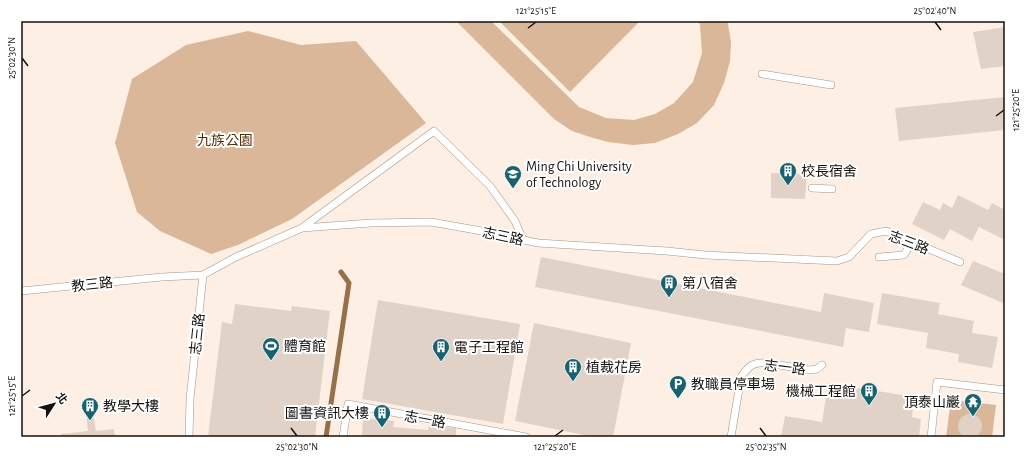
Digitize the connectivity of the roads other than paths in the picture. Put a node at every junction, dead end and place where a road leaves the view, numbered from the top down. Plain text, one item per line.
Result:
1 (762, 74) dead end
2 (831, 85) dead end
3 (812, 188) dead end
4 (832, 189) dead end
5 (302, 228) junction
6 (523, 240) junction
7 (912, 242) junction
8 (879, 257) dead end
9 (960, 262) dead end
10 (203, 275) junction
11 (21, 290) edge
12 (822, 365) dead end
13 (1005, 390) edge
14 (189, 437) edge
15 (343, 437) edge
16 (526, 437) edge
17 (731, 437) edge
18 (931, 437) edge

1 - 2 lane
3 - 4 lane
5 - 6 lane, 志三路
5 - 6 lane
5 - 10 lane, 志三路
6 - 7 lane, 志三路
7 - 8 lane
7 - 9 lane, 志三路
10 - 11 lane, 教三路
10 - 14 lane, 志三路
12 - 17 lane, 志一路
13 - 18 lane
15 - 16 lane, 志一路

